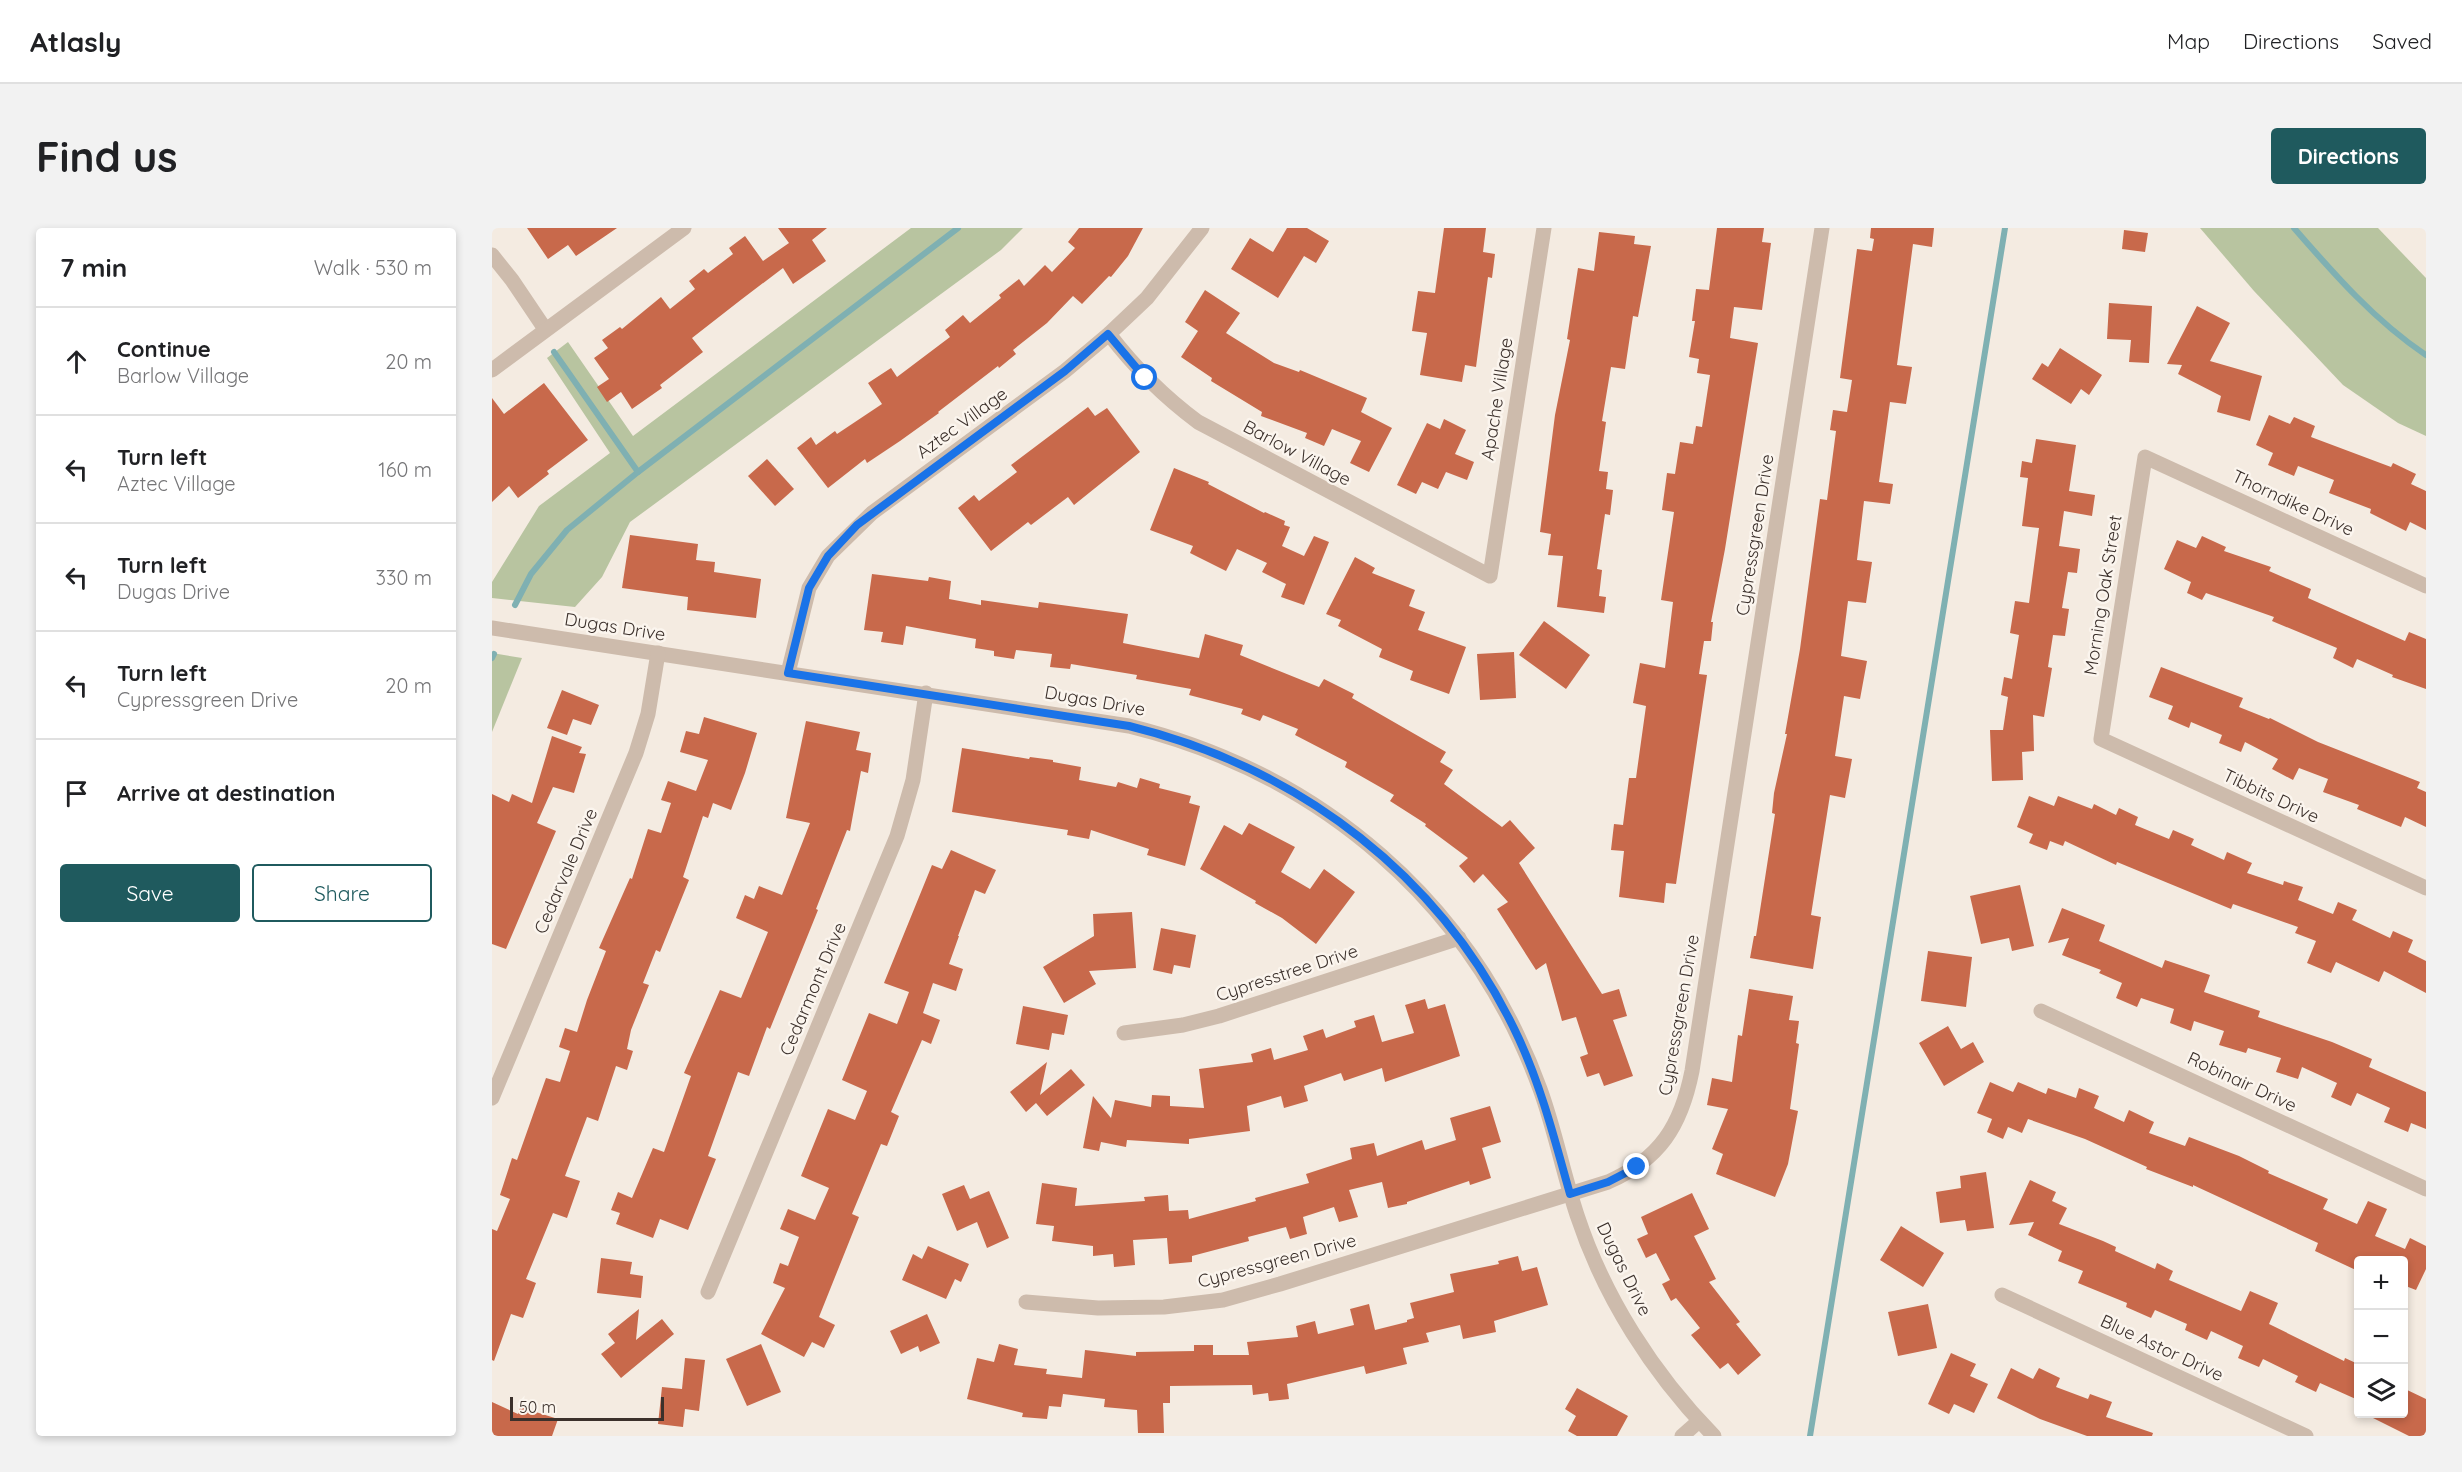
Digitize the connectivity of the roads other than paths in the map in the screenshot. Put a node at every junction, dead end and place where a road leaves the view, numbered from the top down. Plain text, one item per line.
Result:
1 (684, 228) edge
2 (1202, 228) edge
3 (1544, 228) edge
4 (1822, 228) edge
5 (492, 255) edge
6 (545, 329) junction
7 (1108, 334) junction
8 (492, 370) edge
9 (2145, 457) joint
10 (1490, 576) joint
11 (2426, 585) edge
12 (492, 628) edge
13 (658, 653) junction
14 (788, 673) junction
15 (926, 693) junction
16 (2101, 739) joint
17 (2426, 888) edge
18 (1459, 938) junction
19 (2041, 1011) dead end
20 (1124, 1033) dead end
21 (492, 1098) edge
22 (2426, 1190) edge
23 (1570, 1194) junction
24 (708, 1292) dead end
25 (2002, 1294) dead end
26 (1026, 1302) dead end
27 (1699, 1420) junction
28 (1682, 1436) edge
29 (1714, 1436) edge
30 (2306, 1436) edge

1 - 6 street
2 - 7 street, Aztec Village
3 - 10 street, Apache Village
4 - 23 street, Cypressgreen Drive
5 - 6 street
6 - 8 street
7 - 10 street, Barlow Village
7 - 14 street, Aztec Village
9 - 11 street, Thorndike Drive
9 - 16 street, Morning Oak Street
12 - 13 street, Dugas Drive
13 - 14 street, Dugas Drive
13 - 21 street, Cedarvale Drive
14 - 15 street, Dugas Drive
15 - 18 street, Dugas Drive
15 - 24 street, Cedarmont Drive
16 - 17 street, Tibbits Drive
18 - 20 street, Cypresstree Drive
18 - 23 street, Dugas Drive
19 - 22 street, Robinair Drive
23 - 26 street, Cypressgreen Drive
23 - 27 street, Dugas Drive
25 - 30 street, Blue Astor Drive
27 - 28 street
27 - 29 street, Dugas Drive

